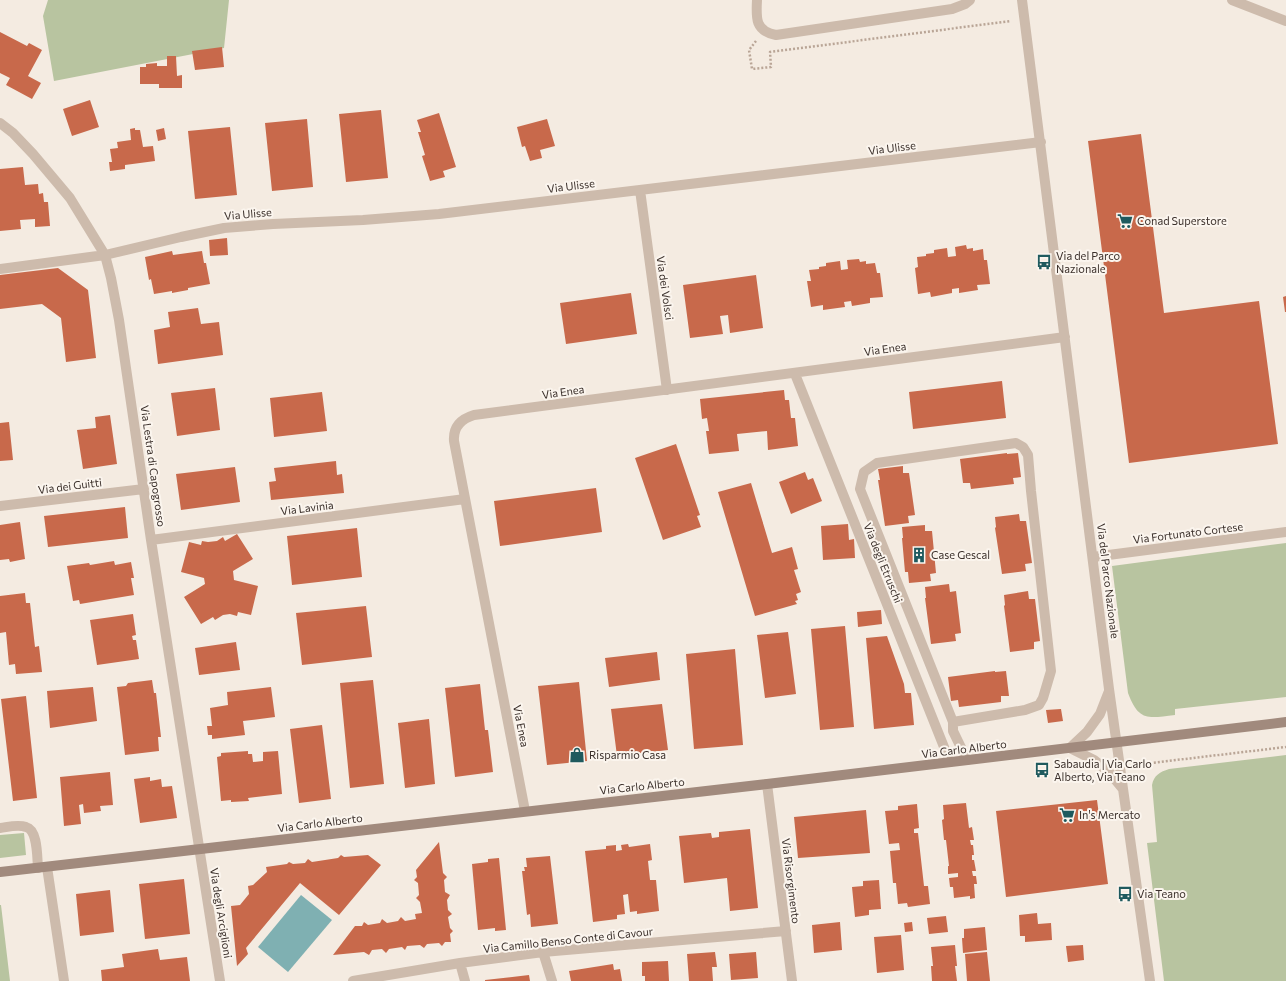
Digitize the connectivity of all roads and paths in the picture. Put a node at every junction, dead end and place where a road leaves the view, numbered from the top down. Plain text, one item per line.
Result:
1 (757, 0) edge
2 (970, 0) edge
3 (1022, 0) edge
4 (1232, 0) edge
5 (1024, 20) junction
6 (1286, 21) edge
7 (764, 31) junction
8 (0, 123) edge
9 (1041, 142) junction
10 (640, 190) junction
11 (105, 255) junction
12 (0, 269) edge
13 (1065, 337) junction
14 (795, 374) junction
15 (667, 390) junction
16 (144, 489) junction
17 (465, 499) junction
18 (0, 506) edge
19 (1286, 532) edge
20 (151, 540) junction
21 (1093, 557) junction
22 (1110, 689) junction
23 (953, 722) junction
24 (1286, 722) edge
25 (1117, 743) junction
26 (1070, 748) junction
27 (1286, 748) edge
28 (967, 760) junction
29 (950, 762) junction
30 (1120, 767) junction
31 (767, 784) junction
32 (1124, 790) junction
33 (525, 811) junction
34 (0, 828) edge
35 (199, 849) junction
36 (42, 867) junction
37 (0, 872) edge
38 (786, 931) junction
39 (543, 952) junction
40 (460, 963) junction
41 (64, 981) edge
42 (220, 981) edge
43 (353, 981) edge
44 (465, 981) edge
45 (552, 981) edge
46 (792, 981) edge
47 (1150, 981) edge

1 - 7 street
2 - 7 street
3 - 5 street, Via del Parco Nazionale
4 - 6 street
5 - 7 path
5 - 9 street, Via del Parco Nazionale
8 - 11 street, Via Lestra di Capogrosso
9 - 10 street, Via Ulisse
9 - 13 street, Via del Parco Nazionale
10 - 11 street, Via Ulisse
10 - 15 street, Via dei Volsci
11 - 12 street, Via Ulisse
11 - 16 street, Via Lestra di Capogrosso
13 - 14 street, Via Enea
13 - 21 street, Via del Parco Nazionale
14 - 15 street, Via Enea
14 - 29 street, Via degli Etruschi
15 - 17 street, Via Enea
16 - 18 street, Via dei Guitti
16 - 20 street, Via Lestra di Capogrosso
17 - 20 street, Via Lavinia
17 - 33 street, Via Enea
19 - 21 street, Via Fortunato Cortese
20 - 35 street, Via Lestra di Capogrosso
21 - 22 street, Via del Parco Nazionale
22 - 25 street, Via del Parco Nazionale
22 - 26 street, Via del Parco Nazionale
23 - 23 street
23 - 28 street
24 - 25 street, Via Carlo Alberto
25 - 26 street, Via Carlo Alberto
25 - 30 street
26 - 28 street, Via Carlo Alberto
26 - 32 street
27 - 30 path
28 - 29 street, Via Carlo Alberto
29 - 31 street, Via Carlo Alberto
30 - 32 street
31 - 33 street, Via Carlo Alberto
31 - 38 street, Via Risorgimento
32 - 47 street
33 - 35 street, Via Carlo Alberto
34 - 36 street
35 - 36 street, Via Carlo Alberto
35 - 42 street, Via degli Arciglioni
36 - 37 street, Via Carlo Alberto
36 - 41 street
38 - 39 street, Via Camillo Benso Conte di Cavour
38 - 46 street, Via Risorgimento
39 - 40 street, Via Camillo Benso Conte di Cavour
39 - 45 street
40 - 43 street, Via Camillo Benso Conte di Cavour
40 - 44 street

